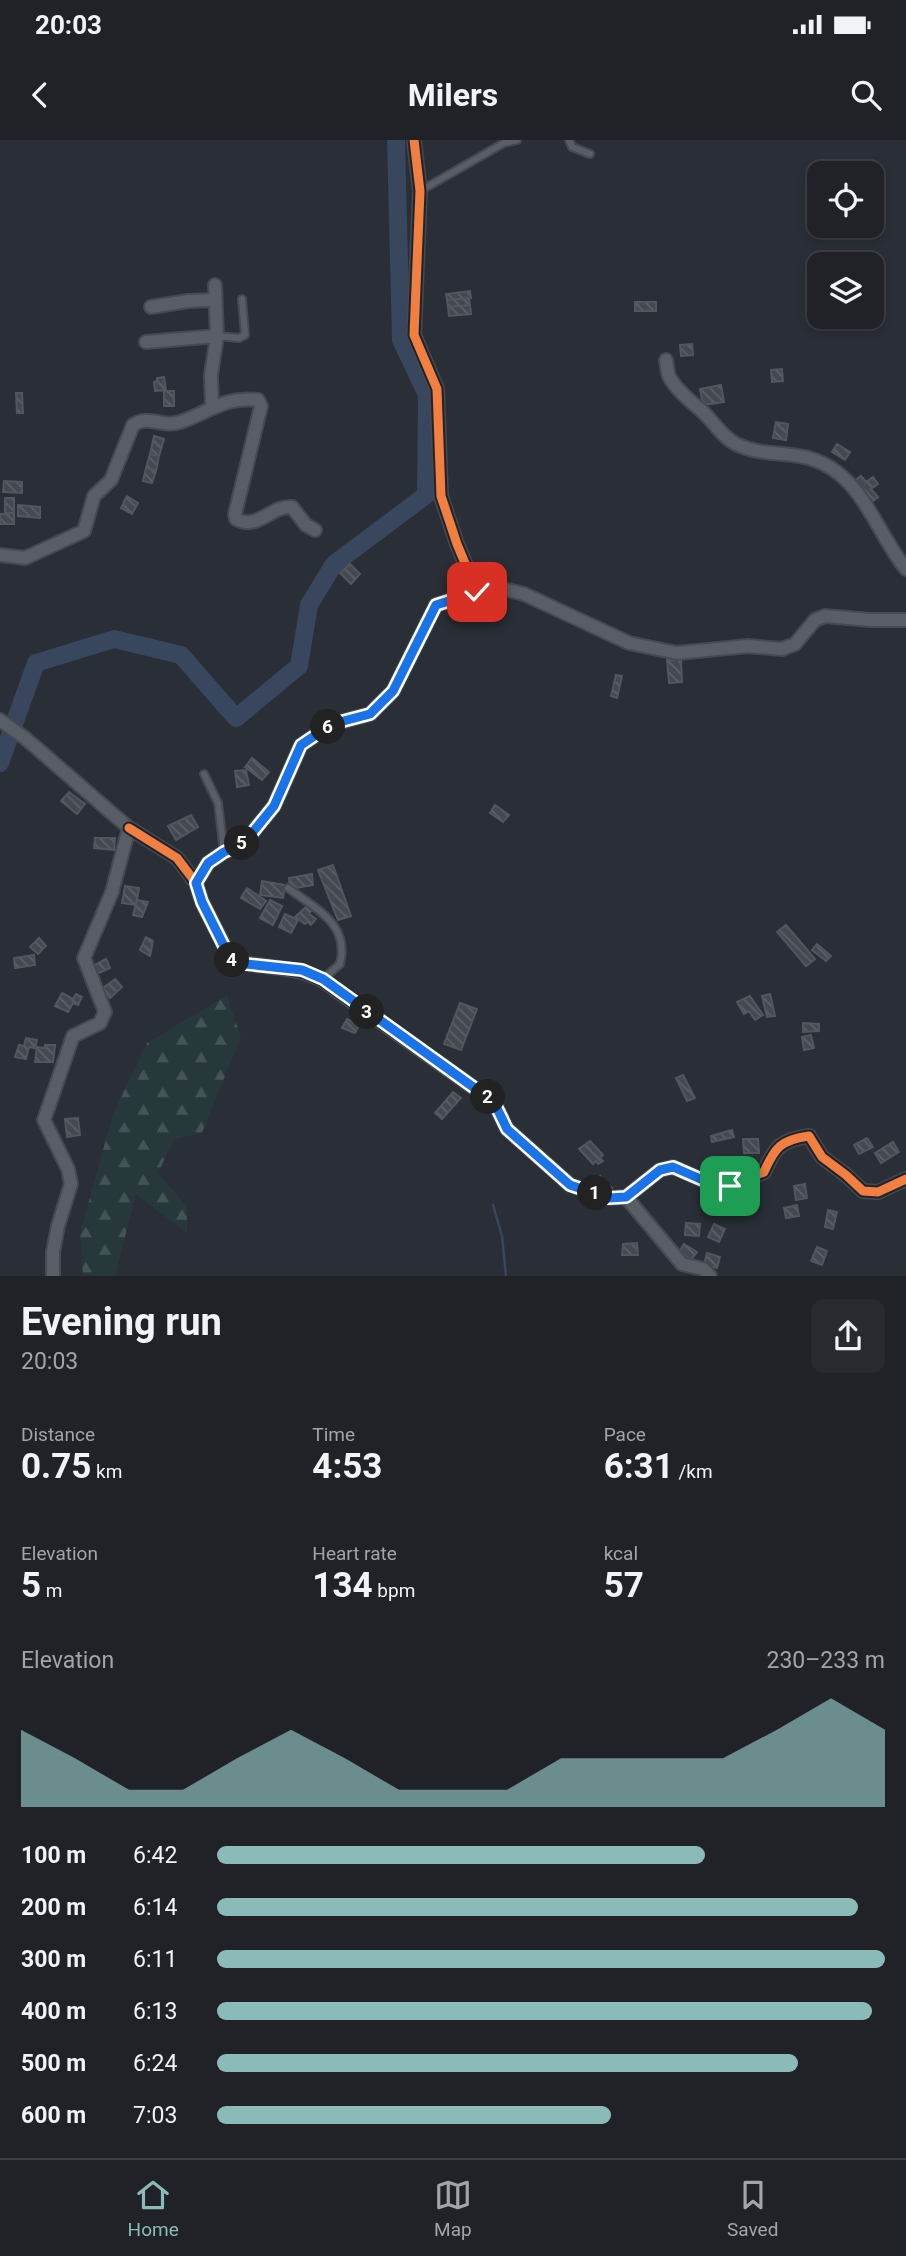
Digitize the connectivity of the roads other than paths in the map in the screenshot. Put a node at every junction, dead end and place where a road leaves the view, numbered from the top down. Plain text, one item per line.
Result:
1 (414, 140) edge
2 (517, 140) edge
3 (569, 140) edge
4 (590, 154) dead end
5 (420, 191) junction
6 (215, 285) dead end
7 (242, 299) dead end
8 (215, 300) junction
9 (151, 307) dead end
10 (218, 336) junction
11 (146, 342) dead end
12 (666, 360) dead end
13 (212, 406) junction
14 (315, 530) dead end
15 (0, 555) edge
16 (906, 569) edge
17 (477, 592) junction
18 (906, 620) edge
19 (1, 720) edge
20 (204, 774) dead end
21 (130, 828) junction
22 (224, 852) junction
23 (196, 883) junction
24 (288, 888) dead end
25 (323, 979) junction
26 (906, 1179) edge
27 (626, 1197) junction
28 (53, 1276) edge
29 (710, 1276) edge

1 - 5 street
2 - 5 lane
3 - 4 lane
5 - 17 street
6 - 8 street
7 - 10 lane
8 - 9 street
8 - 10 street
10 - 11 street
10 - 13 street
12 - 16 street
13 - 14 street
13 - 15 street
17 - 18 street
17 - 22 street
19 - 21 street
20 - 22 lane
21 - 23 street
21 - 28 street
22 - 23 street
23 - 25 street
24 - 25 lane
25 - 27 street
26 - 27 street
27 - 29 street

